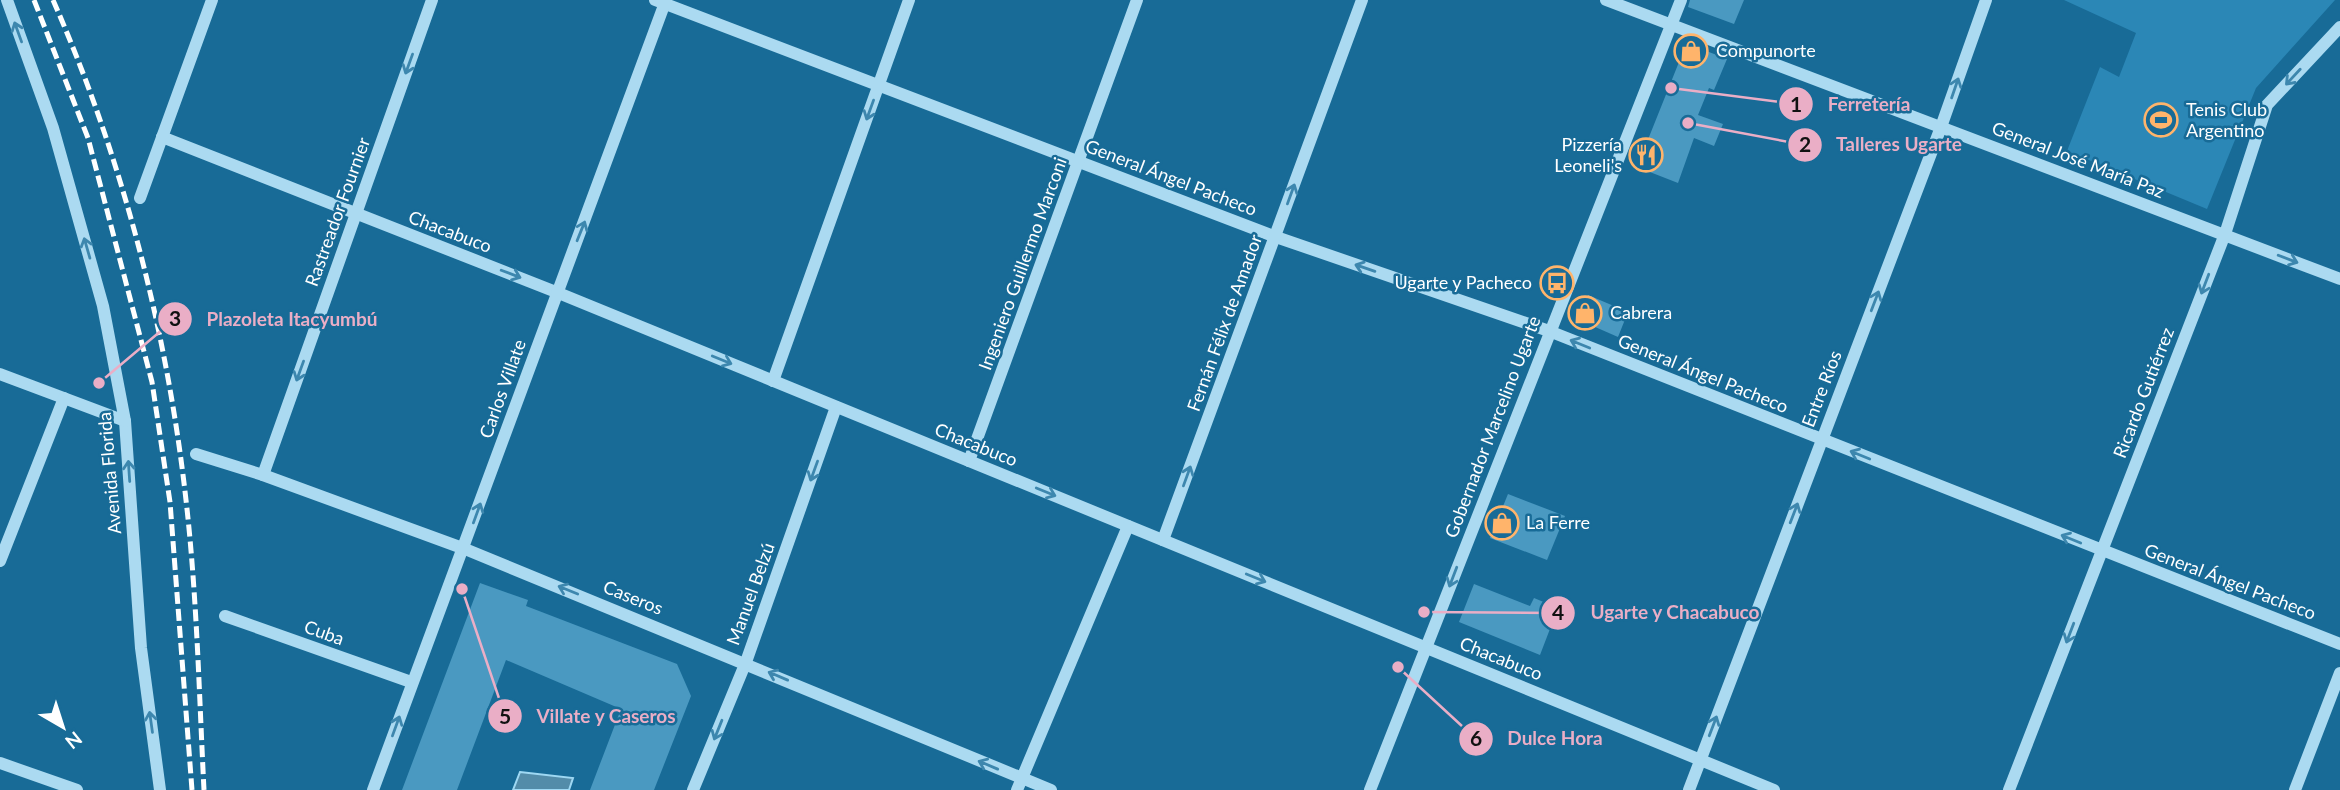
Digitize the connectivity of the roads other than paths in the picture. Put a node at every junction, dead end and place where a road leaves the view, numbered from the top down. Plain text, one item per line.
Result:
1 (7, 0) edge
2 (212, 0) edge
3 (432, 0) edge
4 (909, 0) edge
5 (1137, 0) edge
6 (1362, 0) edge
7 (1606, 0) edge
8 (1681, 0) edge
9 (1986, 0) edge
10 (662, 1) edge
11 (1672, 24) junction
12 (2340, 27) edge
13 (878, 86) junction
14 (1941, 127) junction
15 (162, 137) junction
16 (1079, 162) junction
17 (140, 198) dead end
18 (356, 214) junction
19 (2225, 234) junction
20 (1276, 237) junction
21 (2340, 279) edge
22 (556, 292) junction
23 (1549, 331) junction
24 (0, 374) edge
25 (773, 381) junction
26 (64, 398) junction
27 (836, 407) junction
28 (125, 421) junction
29 (1822, 440) junction
30 (197, 454) dead end
31 (969, 461) junction
32 (263, 475) junction
33 (1128, 526) junction
34 (1163, 540) junction
35 (465, 549) junction
36 (2102, 551) junction
37 (0, 561) edge
38 (225, 616) dead end
39 (2340, 644) edge
40 (1426, 648) junction
41 (746, 662) junction
42 (2340, 673) edge
43 (411, 682) junction
44 (1701, 760) junction
45 (0, 763) edge
46 (1019, 784) edge
47 (77, 790) edge
48 (160, 790) edge
49 (373, 790) edge
50 (693, 790) edge
51 (1051, 790) edge
52 (1370, 790) edge
53 (1689, 790) edge
54 (1774, 790) edge
55 (2009, 790) edge
56 (2295, 790) edge

28 -> 1 street, Avenida Florida
2 - 15 street
3 -> 18 street, Rastreador Fournier
4 - 13 street
5 - 16 street, Ingeniero Guillermo Marconi
20 -> 6 street, Fernán Félix de Amador
7 - 11 street, General José María Paz
8 - 11 street, Gobernador Marcelino Ugarte
14 -> 9 street, Entre Ríos
10 - 13 street, General Ángel Pacheco
22 -> 10 street, Carlos Villate
11 - 14 street, General José María Paz
11 - 23 street, Gobernador Marcelino Ugarte
12 -> 19 street, Ricardo Gutiérrez
13 - 16 street, General Ángel Pacheco
13 -> 25 street
14 - 19 street, General José María Paz
29 -> 14 street, Entre Ríos
15 - 17 street
15 - 18 street, Chacabuco
16 - 20 street, General Ángel Pacheco
16 - 31 street, Ingeniero Guillermo Marconi
18 -> 22 street, Chacabuco
18 -> 32 street, Rastreador Fournier
19 -> 21 street, General José María Paz
19 -> 36 street, Ricardo Gutiérrez
23 -> 20 street, General Ángel Pacheco
34 -> 20 street, Fernán Félix de Amador
22 -> 25 street, Chacabuco
35 -> 22 street, Carlos Villate
29 -> 23 street, General Ángel Pacheco
23 -> 40 street, Gobernador Marcelino Ugarte
24 - 26 street
25 - 27 street, Chacabuco
26 - 28 street
26 - 37 street
27 - 31 street, Chacabuco
27 -> 41 street, Manuel Belzú
48 -> 28 street, Avenida Florida
36 -> 29 street, General Ángel Pacheco
44 -> 29 street, Entre Ríos
30 - 32 street, Caseros
31 -> 33 street, Chacabuco
32 - 35 street, Caseros
33 - 34 street, Chacabuco
33 - 46 street
34 -> 40 street, Chacabuco
41 -> 35 street, Caseros
35 - 43 street, Carlos Villate
36 - 39 street, General Ángel Pacheco
36 -> 55 street, Ricardo Gutiérrez
38 - 43 street, Cuba
40 - 44 street, Chacabuco
40 - 52 street, Gobernador Marcelino Ugarte
46 -> 41 street, Caseros
41 -> 50 street, Manuel Belzú
42 - 56 street
49 -> 43 street, Carlos Villate
44 - 53 street, Entre Ríos
44 - 54 street, Chacabuco
45 - 47 street
46 - 51 street, Caseros

